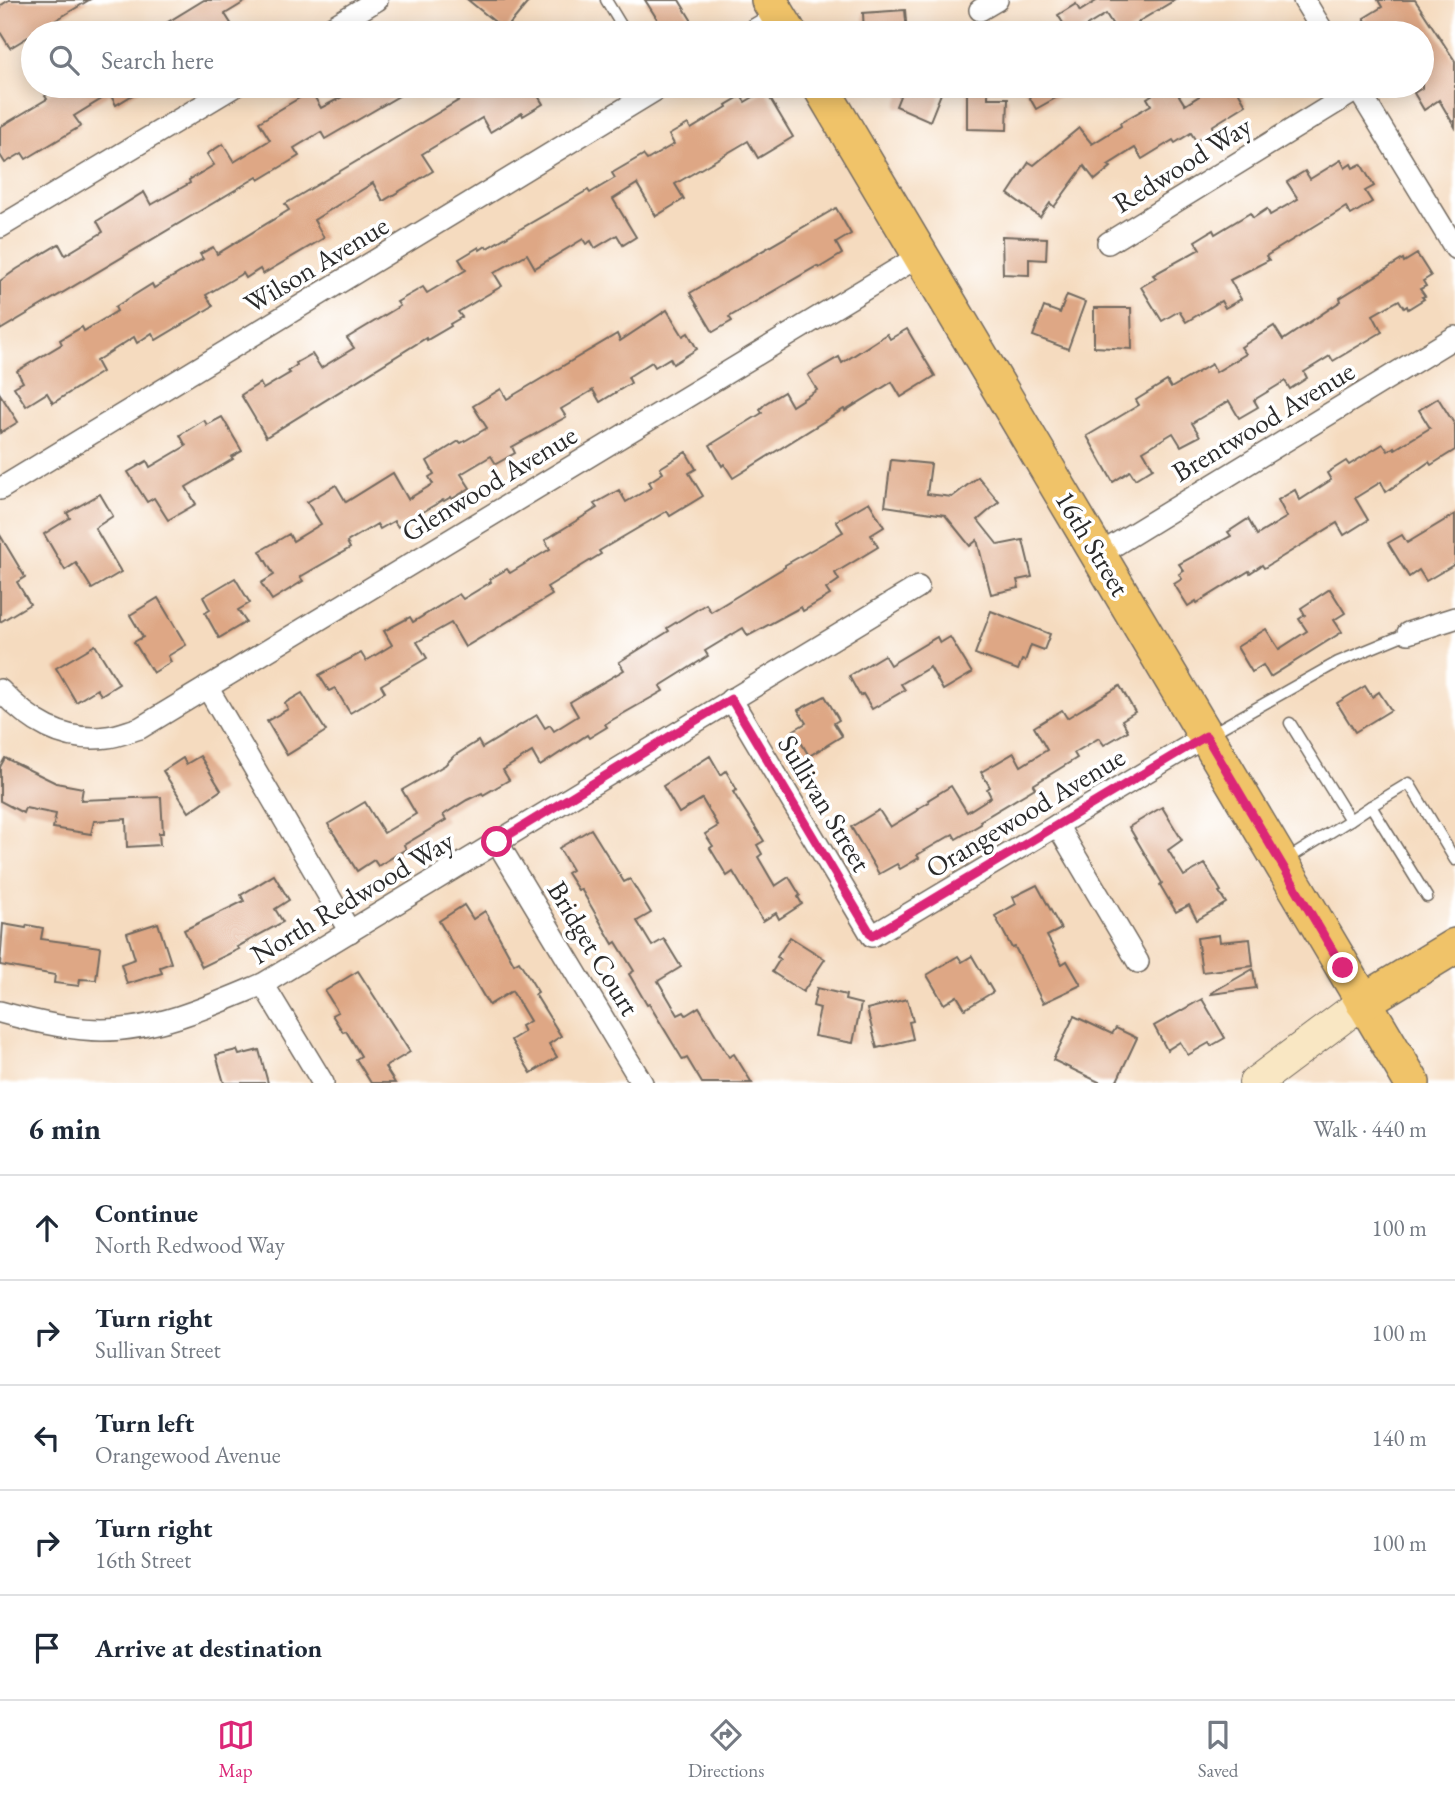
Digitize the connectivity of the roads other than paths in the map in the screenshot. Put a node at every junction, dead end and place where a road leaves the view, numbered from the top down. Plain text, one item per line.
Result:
1 (377, 0) edge
2 (607, 0) edge
3 (1304, 0) edge
4 (342, 21) edge
5 (619, 21) edge
6 (1317, 21) edge
7 (215, 98) edge
8 (640, 98) edge
9 (827, 98) edge
10 (1341, 98) edge
11 (1363, 98) edge
12 (0, 227) edge
13 (1108, 243) dead end
14 (1455, 248) edge
15 (921, 255) junction
16 (1455, 337) edge
17 (0, 489) edge
18 (1100, 554) junction
19 (918, 587) dead end
20 (1455, 618) edge
21 (1408, 633) joint
22 (207, 687) junction
23 (0, 690) edge
24 (731, 699) junction
25 (1290, 723) dead end
26 (1206, 736) junction
27 (1371, 806) junction
28 (1350, 820) junction
29 (1057, 825) junction
30 (497, 842) junction
31 (1455, 860) edge
32 (1280, 863) junction
33 (1427, 897) dead end
34 (350, 932) junction
35 (872, 936) joint
36 (1455, 946) edge
37 (1138, 962) dead end
38 (263, 984) junction
39 (1363, 1003) junction
40 (0, 1012) edge
41 (323, 1083) edge
42 (642, 1083) edge
43 (1255, 1083) edge
44 (1412, 1083) edge

1 - 4 street
2 - 5 lane
3 - 6 street
7 - 12 street
8 - 17 street, Wilson Avenue
9 - 15 main road, 16th Street
10 - 13 street, Redwood Way
11 - 14 street
15 - 18 main road, 16th Street
15 - 22 street, Glenwood Avenue
16 - 18 street, Brentwood Avenue
18 - 26 main road, 16th Street
19 - 24 street, North Redwood Way
20 - 21 street
21 - 26 lane
22 - 23 street, Glenwood Avenue
22 - 34 street
24 - 30 street, North Redwood Way
24 - 35 street, Sullivan Street
25 - 28 lane
26 - 29 street, Orangewood Avenue
26 - 32 main road, 16th Street
27 - 28 lane
27 - 31 lane
27 - 33 lane
28 - 32 lane
29 - 35 street, Orangewood Avenue
29 - 37 street
30 - 34 street, North Redwood Way
30 - 42 street, Bridget Court
32 - 39 main road, 16th Street
34 - 38 street, North Redwood Way
36 - 39 main road
38 - 40 street, North Redwood Way
38 - 41 street
39 - 43 main road
39 - 44 main road, 16th Street

